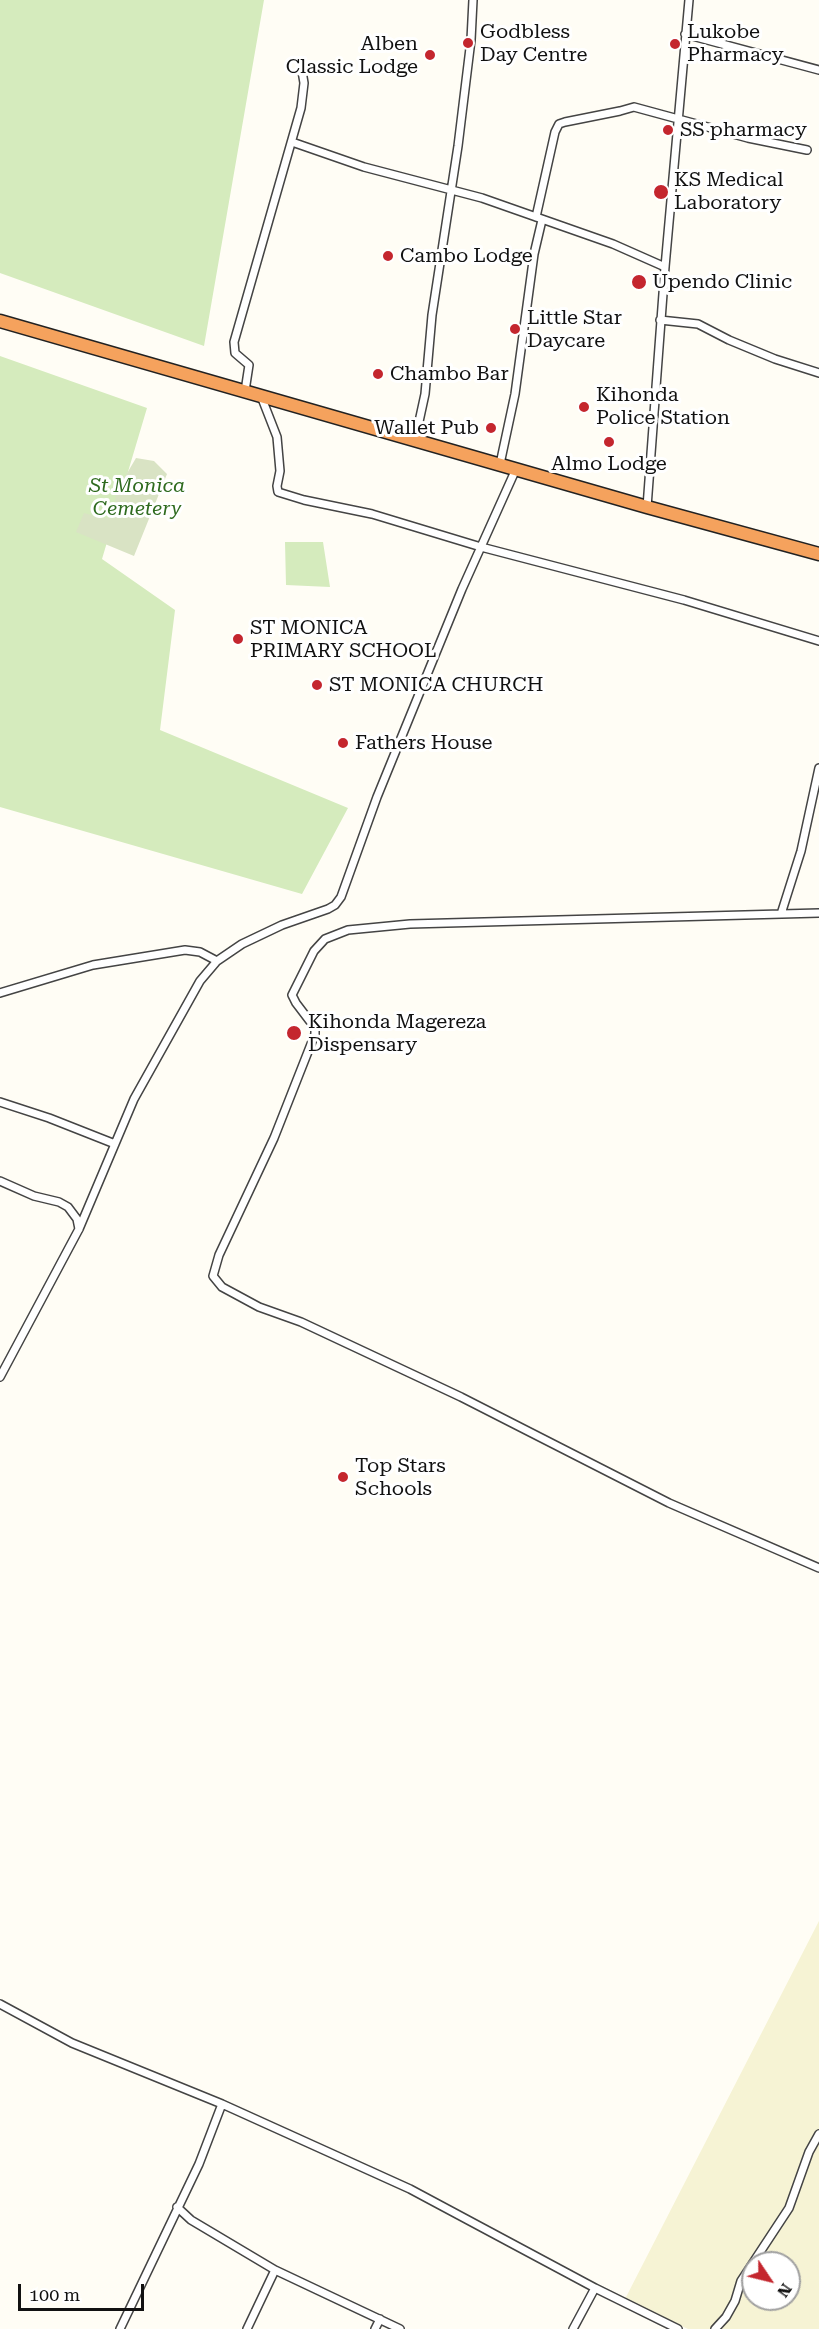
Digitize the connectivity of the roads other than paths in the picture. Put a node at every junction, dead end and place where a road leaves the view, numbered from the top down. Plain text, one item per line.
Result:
1 (473, 0) edge
2 (689, 0) edge
3 (686, 34) junction
4 (819, 70) edge
5 (302, 71) dead end
6 (678, 118) junction
7 (292, 141) junction
8 (807, 150) dead end
9 (451, 192) junction
10 (539, 219) junction
11 (665, 267) junction
12 (660, 320) junction
13 (0, 321) edge
14 (819, 373) edge
15 (245, 391) junction
16 (261, 396) junction
17 (415, 440) junction
18 (500, 464) junction
19 (516, 469) junction
20 (647, 507) junction
21 (481, 548) junction
22 (818, 551) edge
23 (819, 641) edge
24 (819, 768) edge
25 (819, 913) edge
26 (781, 914) junction
27 (217, 961) junction
28 (0, 993) edge
29 (0, 1102) edge
30 (115, 1144) junction
31 (0, 1181) edge
32 (79, 1229) junction
33 (0, 1377) edge
34 (819, 1568) edge
35 (0, 2004) edge
36 (222, 2104) junction
37 (819, 2134) edge
38 (177, 2207) junction
39 (275, 2270) junction
40 (595, 2288) junction
41 (380, 2319) junction
42 (120, 2329) edge
43 (246, 2329) edge
44 (375, 2329) edge
45 (400, 2329) edge
46 (573, 2329) edge
47 (678, 2329) edge
48 (715, 2329) edge

1 - 9 street
2 - 3 street
3 - 4 street
3 - 6 street
5 - 7 street
6 - 8 street
6 - 10 street
6 - 11 street
7 - 9 street
7 - 15 street
9 - 10 street
9 - 17 street
10 - 11 street
10 - 18 street
11 - 12 street
12 - 14 street
12 - 20 street
13 - 15 highway
15 - 16 highway
16 - 17 highway
16 - 21 street
17 - 18 highway
18 - 19 highway
19 - 20 highway
19 - 21 street
20 - 22 highway
21 - 23 street
21 - 27 street
24 - 26 street
25 - 26 street
26 - 34 street
27 - 28 street
27 - 30 street
29 - 30 street
30 - 32 street
31 - 32 street
32 - 33 street
35 - 36 street
36 - 38 street
36 - 40 street
37 - 48 street
38 - 39 street
38 - 42 street
39 - 41 street
39 - 43 street
40 - 46 street
40 - 47 street
41 - 44 street
41 - 45 street

